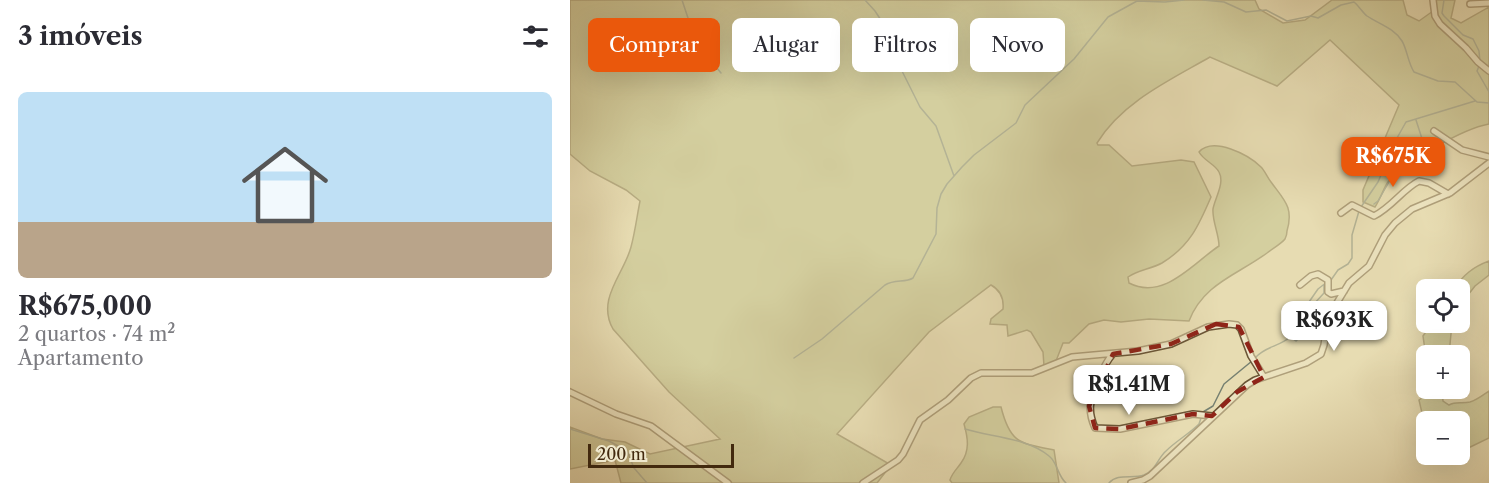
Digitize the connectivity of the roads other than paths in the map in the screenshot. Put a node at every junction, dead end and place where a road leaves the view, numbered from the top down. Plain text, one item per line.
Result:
1 (1433, 0) edge
2 (1489, 3) edge
3 (1470, 4) dead end
4 (1489, 71) edge
5 (1434, 131) dead end
6 (1489, 157) edge
7 (1489, 163) edge
8 (1448, 194) junction
9 (1341, 213) dead end
10 (1300, 285) dead end
11 (1344, 291) junction
12 (1113, 354) junction
13 (1264, 377) junction
14 (570, 392) edge
15 (1212, 416) junction
16 (728, 483) edge
17 (863, 483) edge
18 (1131, 483) edge

1 - 4 street
2 - 3 street
5 - 6 street
7 - 8 street
8 - 9 street
8 - 11 street
10 - 11 street
11 - 13 street
12 - 13 street
12 - 15 street
12 - 17 street
13 - 15 street
14 - 16 street
15 - 18 street

